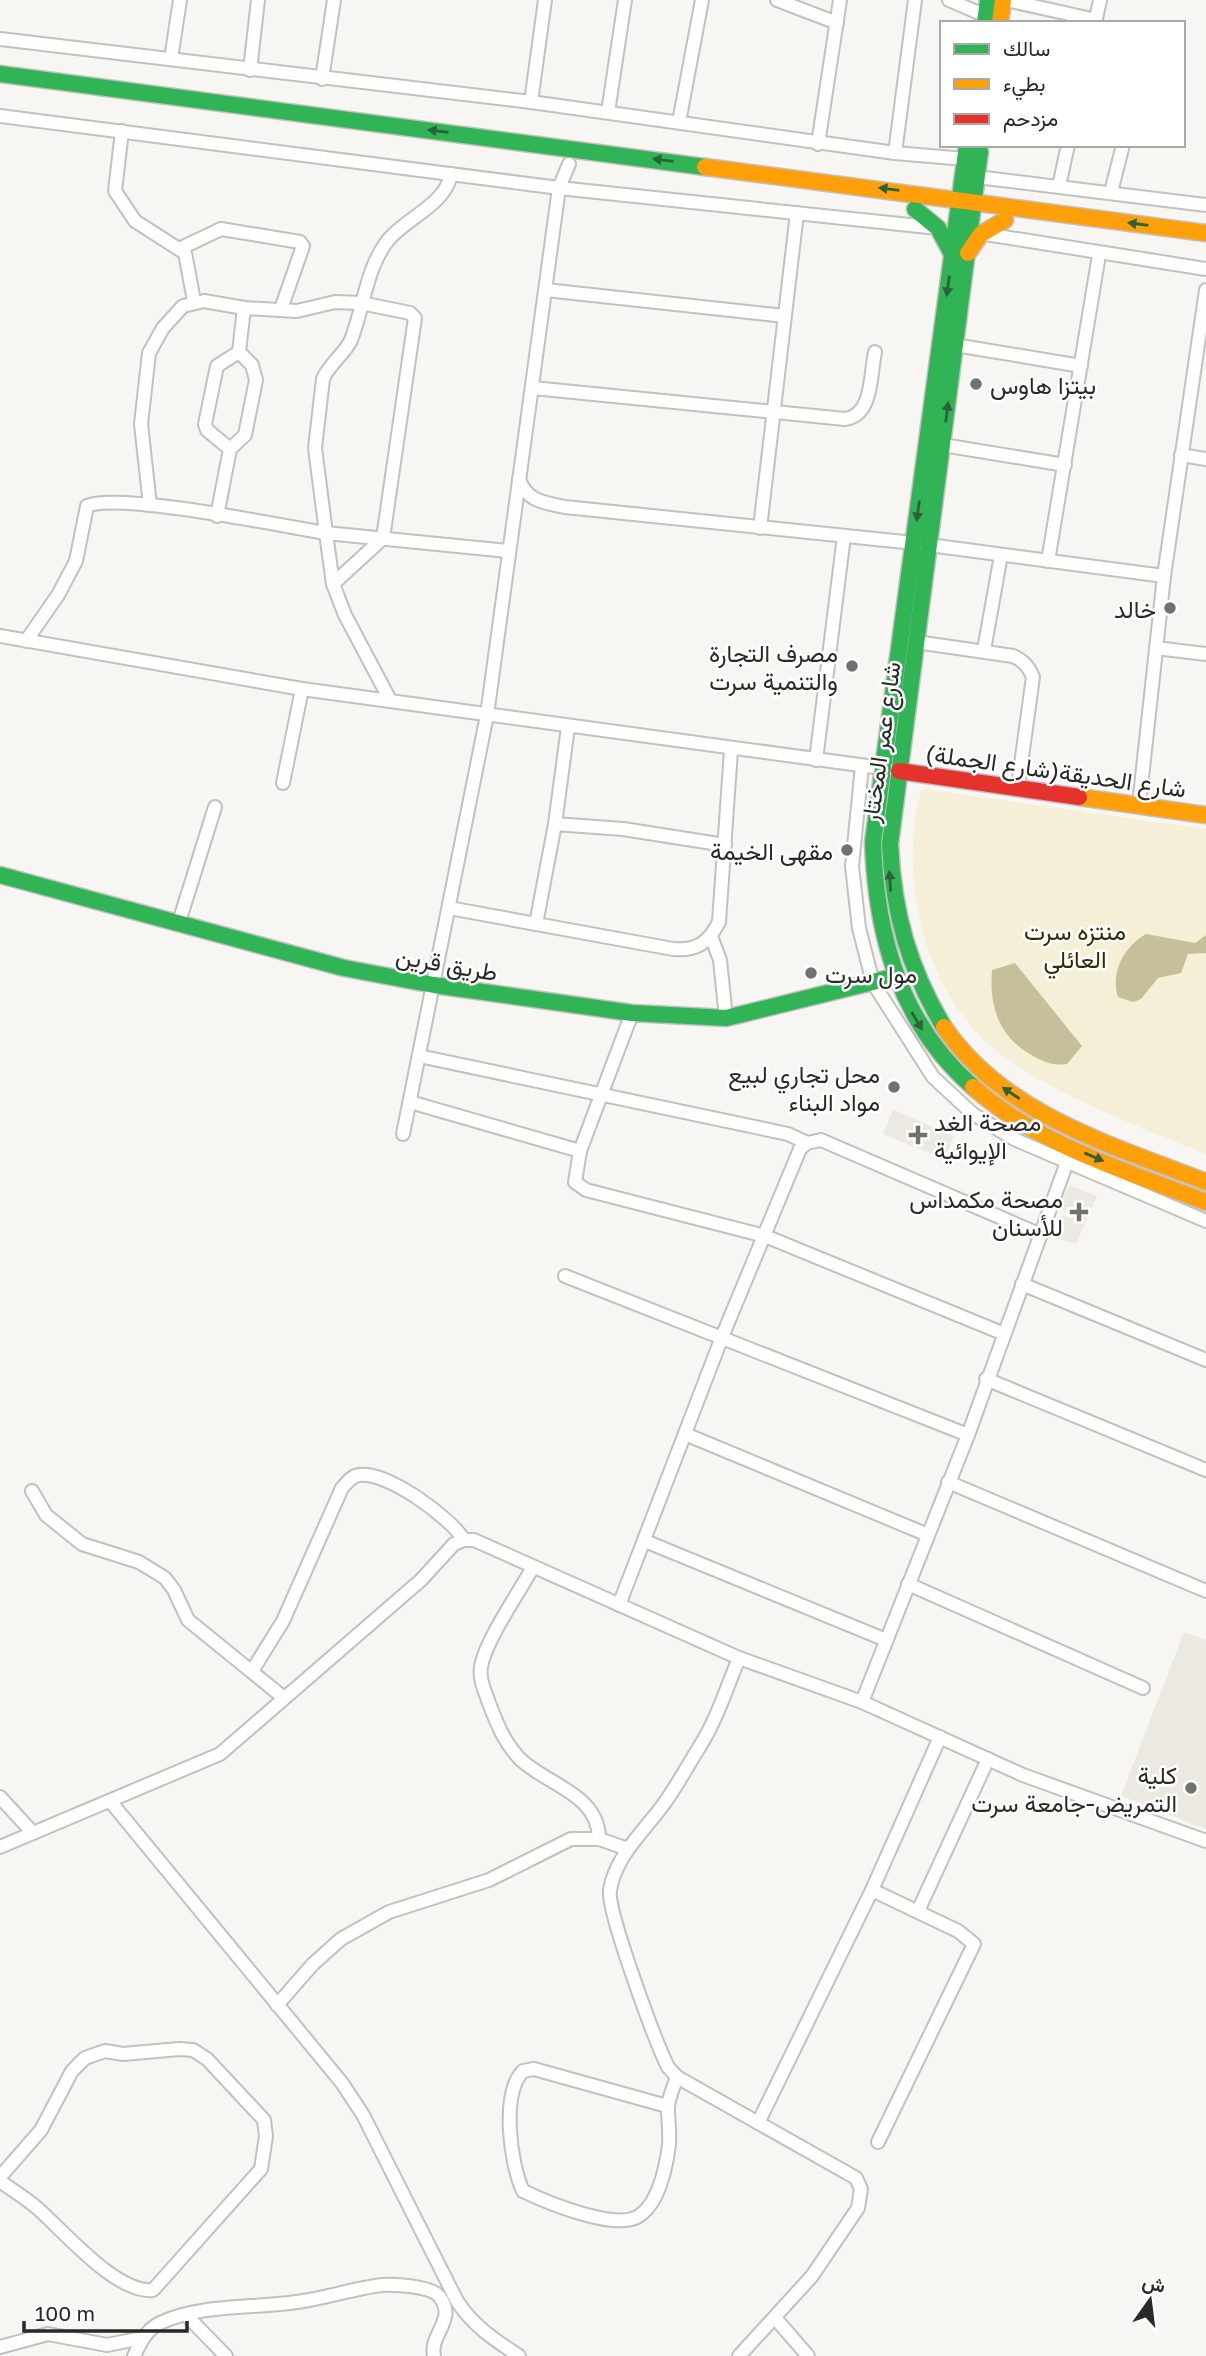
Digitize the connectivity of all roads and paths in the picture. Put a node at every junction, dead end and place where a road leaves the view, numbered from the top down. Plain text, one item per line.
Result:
1 (180, 0) edge
2 (258, 0) edge
3 (334, 0) edge
4 (545, 0) edge
5 (625, 0) edge
6 (702, 0) edge
7 (777, 0) edge
8 (840, 0) edge
9 (915, 0) edge
10 (949, 0) edge
11 (1005, 0) edge
12 (1100, 0) edge
13 (990, 15) edge
14 (1095, 21) edge
15 (837, 23) junction
16 (0, 39) edge
17 (172, 59) junction
18 (250, 70) junction
19 (0, 74) edge
20 (322, 79) junction
21 (0, 90) edge
22 (531, 102) junction
23 (608, 112) junction
24 (0, 116) edge
25 (679, 122) junction
26 (122, 131) junction
27 (818, 144) junction
28 (980, 147) edge
29 (1068, 147) edge
30 (1122, 147) edge
31 (895, 153) junction
32 (972, 163) edge
33 (569, 164) junction
34 (452, 174) junction
35 (1059, 186) junction
36 (559, 188) junction
37 (1111, 192) junction
38 (919, 201) junction
39 (1206, 205) edge
40 (1014, 206) junction
41 (966, 207) junction
42 (797, 213) junction
43 (1004, 220) junction
44 (938, 228) junction
45 (1200, 232) edge
46 (981, 234) junction
47 (1206, 246) edge
48 (179, 249) junction
49 (960, 255) junction
50 (1099, 255) junction
51 (1206, 269) edge
52 (546, 290) junction
53 (1206, 290) edge
54 (194, 301) junction
55 (362, 303) junction
56 (244, 308) junction
57 (281, 309) junction
58 (785, 316) junction
59 (955, 345) junction
60 (239, 352) junction
61 (875, 352) dead end
62 (1081, 366) junction
63 (1200, 370) edge
64 (533, 388) junction
65 (775, 415) junction
66 (943, 445) junction
67 (230, 449) junction
68 (1181, 455) junction
69 (1206, 459) edge
70 (1065, 465) junction
71 (519, 472) junction
72 (150, 505) junction
73 (217, 516) junction
74 (760, 528) junction
75 (326, 533) junction
76 (844, 536) junction
77 (383, 538) junction
78 (922, 544) junction
79 (508, 551) junction
80 (1001, 555) junction
81 (1048, 561) junction
82 (1164, 576) junction
83 (333, 584) junction
84 (911, 625) junction
85 (0, 636) edge
86 (26, 641) junction
87 (916, 642) junction
88 (1156, 648) junction
89 (984, 650) junction
90 (1206, 654) edge
91 (302, 689) junction
92 (390, 701) junction
93 (487, 715) junction
94 (568, 727) junction
95 (731, 750) junction
96 (816, 760) junction
97 (862, 766) junction
98 (882, 768) junction
99 (899, 771) junction
100 (283, 783) dead end
101 (1018, 786) junction
102 (1139, 805) junction
103 (215, 807) dead end
104 (1206, 815) edge
105 (555, 824) junction
106 (725, 845) junction
107 (872, 861) junction
108 (852, 866) junction
109 (0, 875) edge
110 (449, 908) junction
111 (179, 922) junction
112 (536, 923) junction
113 (711, 936) junction
114 (893, 977) junction
115 (873, 983) junction
116 (434, 985) junction
117 (632, 1013) junction
118 (726, 1018) junction
119 (419, 1056) junction
120 (949, 1064) junction
121 (933, 1077) junction
122 (602, 1094) junction
123 (410, 1102) junction
124 (403, 1134) dead end
125 (807, 1143) junction
126 (580, 1151) junction
127 (1067, 1162) junction
128 (1206, 1182) edge
129 (1206, 1202) edge
130 (1206, 1221) edge
131 (1041, 1235) junction
132 (765, 1236) junction
133 (565, 1276) dead end
134 (1023, 1284) junction
135 (1002, 1333) junction
136 (722, 1337) junction
137 (1206, 1360) edge
138 (986, 1379) junction
139 (685, 1434) junction
140 (968, 1434) junction
141 (1206, 1470) edge
142 (948, 1482) junction
143 (32, 1491) dead end
144 (928, 1535) junction
145 (464, 1540) junction
146 (645, 1542) junction
147 (533, 1567) junction
148 (908, 1584) junction
149 (1206, 1591) edge
150 (619, 1605) junction
151 (886, 1640) junction
152 (739, 1658) junction
153 (252, 1671) junction
154 (1143, 1688) dead end
155 (284, 1698) junction
156 (862, 1702) junction
157 (940, 1737) junction
158 (988, 1759) junction
159 (110, 1801) junction
160 (3, 1802) edge
161 (33, 1833) junction
162 (599, 1839) junction
163 (1206, 1841) edge
164 (0, 1847) edge
165 (628, 1849) junction
166 (872, 1890) junction
167 (918, 1911) junction
168 (277, 2005) junction
169 (677, 2077) junction
170 (667, 2106) junction
171 (758, 2123) junction
172 (878, 2142) dead end
173 (0, 2179) edge
174 (187, 2316) junction
175 (776, 2319) junction
176 (142, 2339) junction
177 (0, 2347) edge
178 (134, 2356) edge
179 (226, 2356) edge
180 (433, 2356) edge
181 (519, 2356) edge
182 (739, 2356) edge
183 (808, 2356) edge

1 - 17 street
2 - 18 street
3 - 20 street
4 - 22 street
5 - 23 street
6 - 25 street
7 - 15 street
8 - 15 street
9 - 31 street
10 - 13 street
11 - 13 main road
11 - 14 street
12 - 14 street
15 - 27 street
16 - 17 street
17 - 18 street
18 - 20 street
38 -> 19 main road
20 - 22 street
21 - 33 main road
22 - 23 street
23 - 25 street
24 - 26 street
25 - 27 street
26 - 34 street
26 - 48 street
27 - 31 street
28 - 32 main road
29 - 35 street
30 - 37 street
31 - 32 street
32 - 35 street
32 - 38 main road
32 - 40 main road
32 - 41 main road
33 - 36 street
33 - 38 main road
34 - 36 street
34 - 55 street
35 - 37 street
36 - 42 street
36 - 52 street
37 - 39 street
38 - 41 main road
38 - 44 main road
39 - 45 street
40 - 41 main road
45 -> 40 main road
41 - 43 main road
41 - 49 main road
42 - 44 street
42 - 58 street
43 - 46 main road
43 - 47 main road
44 - 49 main road
46 - 49 main road
46 - 50 street
48 - 54 street
48 - 57 street
49 - 59 main road
49 -> 78 main road
50 - 51 street
50 - 62 street
52 - 58 street
52 - 64 street
53 - 63 street
54 - 56 street
54 - 72 street
55 - 57 street
55 - 75 street
55 - 77 street
56 - 57 street
56 - 60 street
58 - 65 street
59 - 62 street
66 -> 59 main road
60 - 67 street
60 - 67 street
61 - 65 street
62 - 70 street
63 - 68 street
64 - 65 street
64 - 71 street
65 - 74 street
66 - 70 street
66 - 78 main road
67 - 73 street
68 - 69 street
68 - 82 street
70 - 81 street
71 - 74 street
71 - 79 street
72 - 73 street
72 - 86 street
73 - 75 street
74 - 76 street
75 - 77 street
75 - 83 street
76 - 78 street
76 - 96 street
77 - 79 street
77 - 83 street
78 - 80 street
78 - 84 main road
79 - 93 street
80 - 81 street
80 - 89 street
81 - 82 street
82 - 88 street
83 - 92 street
84 - 87 main road, شارع عمر المختار
84 - 98 main road
85 - 86 street
86 - 91 street
87 - 89 street
87 - 99 main road, شارع عمر المختار
88 - 90 street
88 - 102 street
89 - 101 street
91 - 92 street
91 - 100 street
92 - 93 street
93 - 94 street
93 - 110 street
94 - 95 street
94 - 105 street
95 - 96 street
95 - 106 street
96 - 97 street
97 - 98 street
97 - 108 street
98 - 99 street
98 - 107 main road
99 - 101 main road, شارع الحديقة(شارع الجملة)
128 -> 99 main road, شارع عمر المختار
101 - 102 main road, شارع الحديقة(شارع الجملة)
102 - 104 main road, شارع الحديقة(شارع الجملة)
103 - 111 street
105 - 106 street
105 - 112 street
106 - 113 street
107 - 108 main road
107 - 114 main road
108 - 115 street
109 - 111 main road, طريق قرين
110 - 112 street
110 - 116 street
111 - 116 main road, طريق قرين
112 - 113 street
113 - 118 street
114 - 115 main road, طريق قرين
114 -> 120 main road
115 - 118 main road, طريق قرين
115 - 121 street
116 - 117 main road, طريق قرين
116 - 119 street
117 - 118 main road, طريق قرين
117 - 122 street
119 - 122 street
119 - 123 street
120 - 121 main road
120 -> 129 main road
121 - 127 street
122 - 125 street
122 - 126 street
123 - 124 street
123 - 126 street
125 - 131 street
125 - 132 street
126 - 132 street
127 - 130 street
127 - 131 street
131 - 134 street
132 - 135 street
132 - 136 street
133 - 136 street
134 - 135 street
134 - 137 street
135 - 138 street
136 - 139 street
136 - 140 street
138 - 140 street
138 - 141 street
139 - 144 street
139 - 146 street
140 - 142 street
142 - 144 street
142 - 149 street
143 - 153 street
144 - 148 street
145 - 147 street
145 - 153 street
145 - 155 street
146 - 150 street
146 - 151 street
147 - 150 street
147 - 162 street
148 - 151 street
148 - 154 street
150 - 152 street
151 - 156 street
152 - 156 street
152 - 165 street
153 - 155 street
155 - 159 street
156 - 157 street
157 - 158 street
157 - 166 street
158 - 163 street
158 - 167 street
159 - 161 street
159 - 168 street
160 - 161 street
161 - 164 street
162 - 165 street
162 - 168 street
165 - 169 street
166 - 167 street
166 - 171 street
167 - 172 street
168 - 181 street
169 - 170 street
169 - 171 street
170 - 170 street
171 - 175 street
173 - 173 street
174 - 176 street
174 - 179 street
174 - 180 street
175 - 182 street
175 - 183 street
176 - 177 street
176 - 178 street

